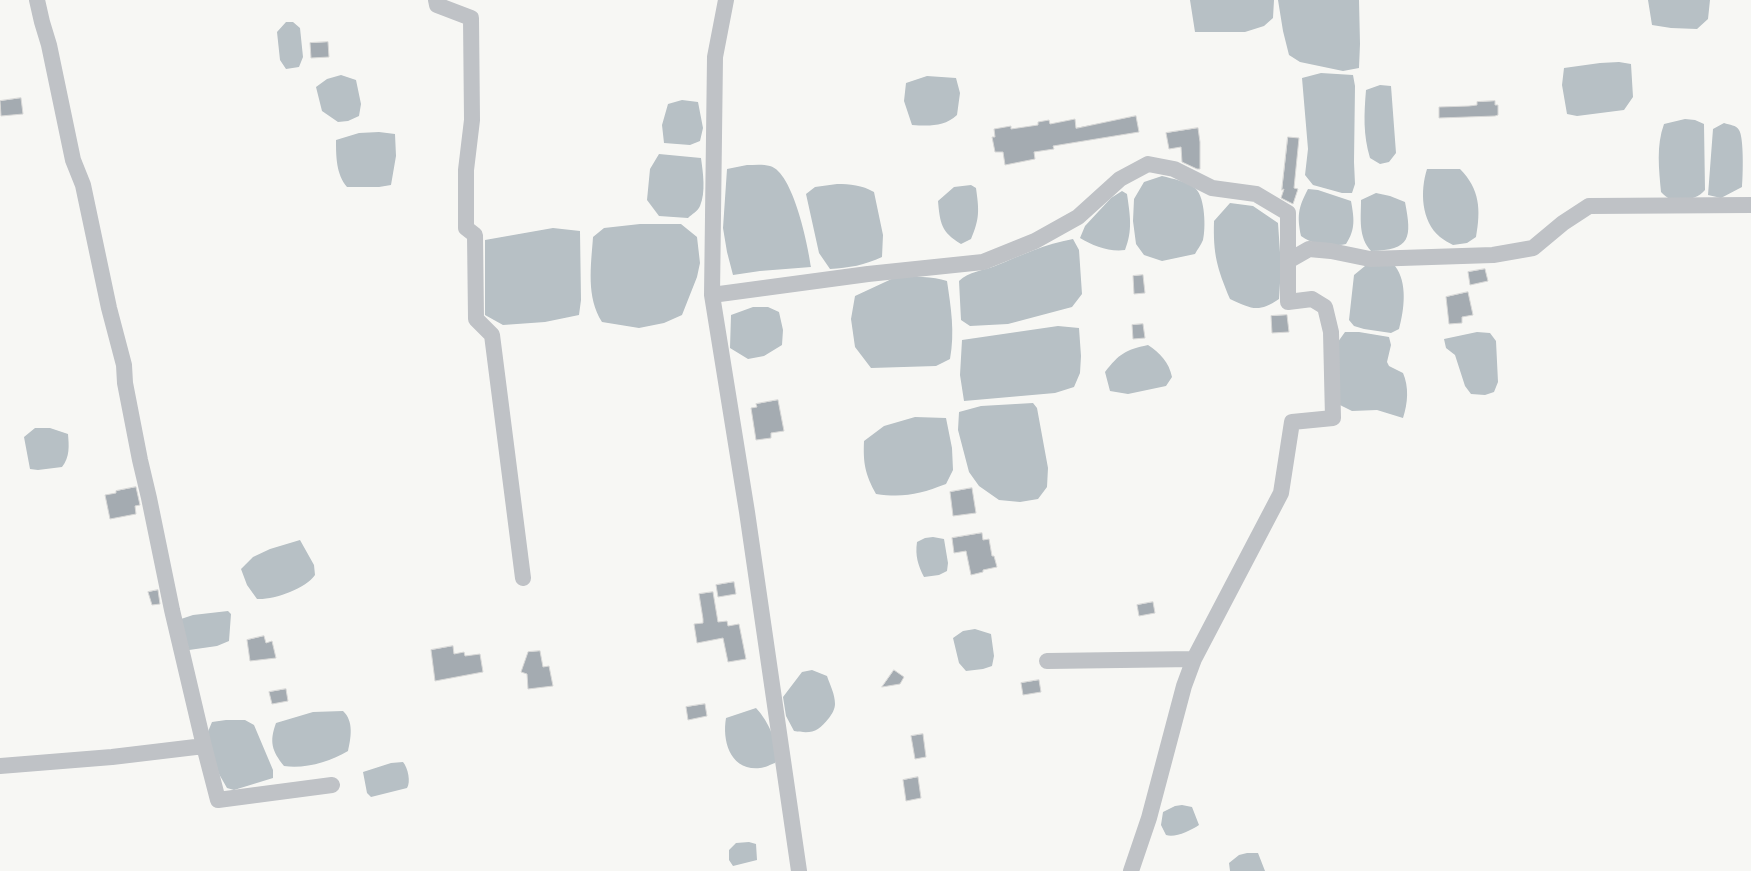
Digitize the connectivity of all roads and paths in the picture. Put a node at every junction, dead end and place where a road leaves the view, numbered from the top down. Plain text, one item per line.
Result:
1 (37, 0) edge
2 (436, 0) edge
3 (726, 0) edge
4 (1751, 205) edge
5 (1288, 260) junction
6 (712, 295) junction
7 (523, 578) dead end
8 (1194, 659) junction
9 (1047, 661) dead end
10 (204, 746) junction
11 (0, 766) edge
12 (332, 785) dead end
13 (799, 871) edge
14 (1131, 871) edge

1 - 10 street
2 - 7 street
3 - 6 street
4 - 5 street
5 - 6 street
5 - 8 street
6 - 13 street
8 - 9 street
8 - 14 street
10 - 11 street
10 - 12 street

